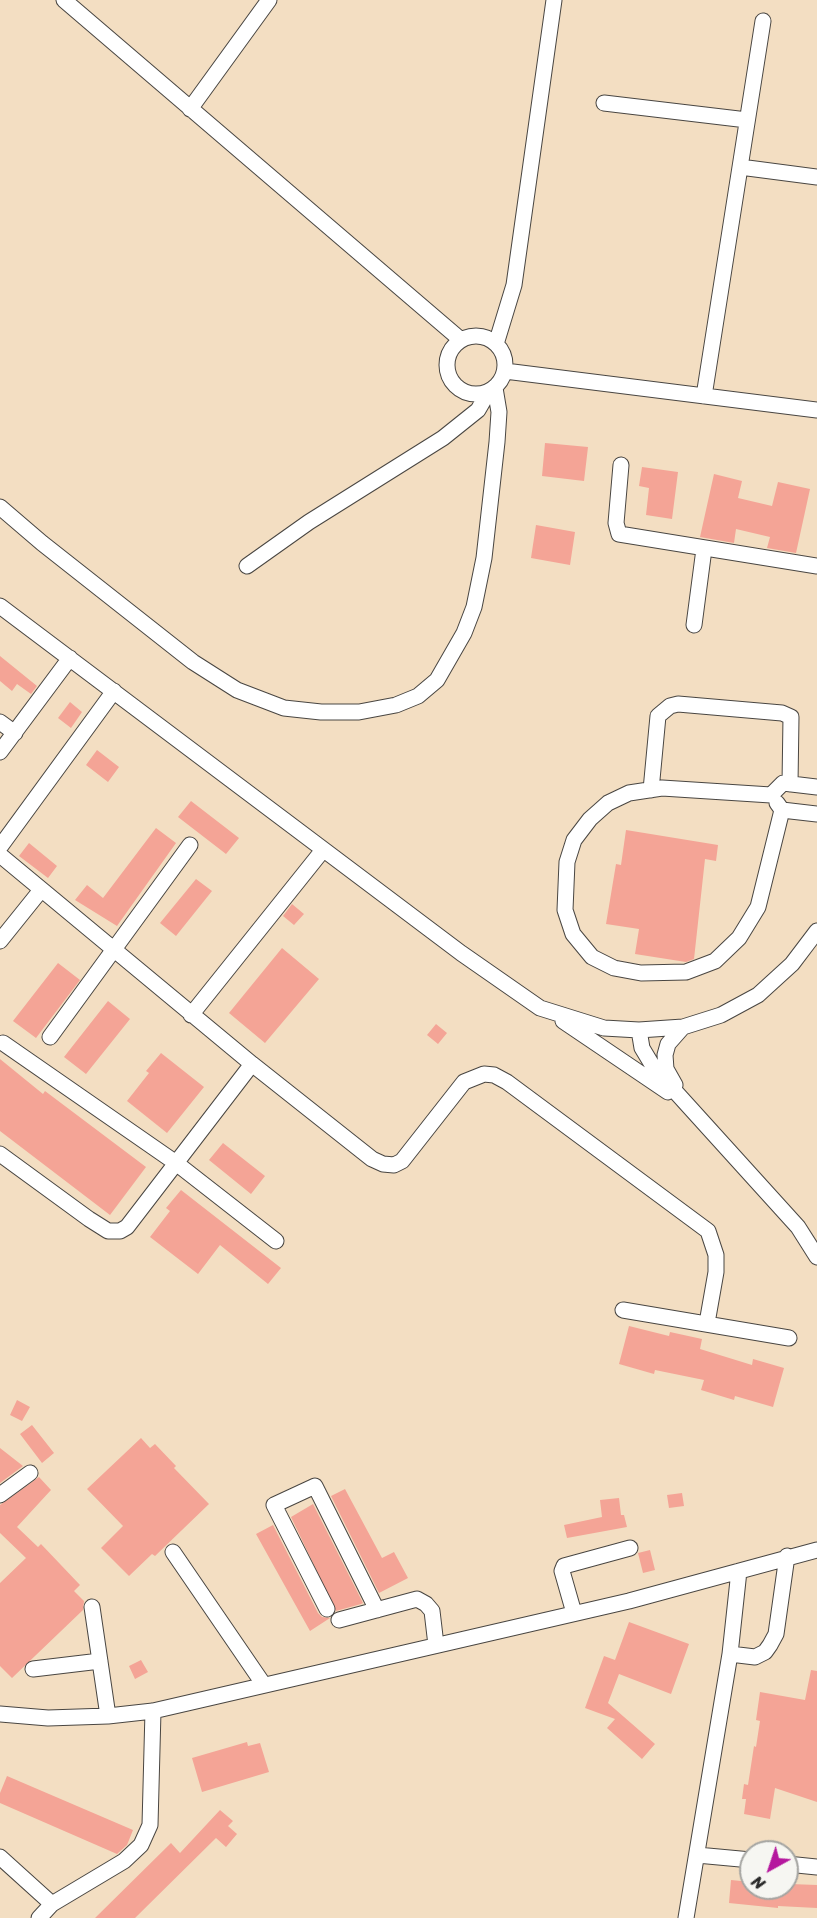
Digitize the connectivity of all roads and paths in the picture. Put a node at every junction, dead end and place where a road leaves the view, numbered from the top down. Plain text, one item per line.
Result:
1 (64, 0) edge
2 (269, 0) edge
3 (554, 0) edge
4 (762, 21) dead end
5 (604, 103) dead end
6 (190, 109) junction
7 (747, 120) junction
8 (740, 167) junction
9 (817, 177) edge
10 (461, 340) junction
11 (496, 344) junction
12 (505, 371) junction
13 (492, 390) junction
14 (704, 396) junction
15 (817, 410) edge
16 (621, 465) dead end
17 (0, 507) edge
18 (704, 549) junction
19 (247, 566) dead end
20 (817, 566) edge
21 (0, 606) edge
22 (694, 625) dead end
23 (70, 658) junction
24 (114, 691) junction
25 (0, 722) edge
26 (15, 733) junction
27 (0, 752) edge
28 (790, 784) junction
29 (817, 787) edge
30 (651, 790) junction
31 (771, 795) junction
32 (782, 810) junction
33 (817, 814) edge
34 (190, 845) dead end
35 (0, 847) edge
36 (323, 850) junction
37 (0, 855) edge
38 (41, 890) junction
39 (817, 931) edge
40 (0, 941) edge
41 (113, 947) junction
42 (540, 1008) junction
43 (191, 1015) junction
44 (683, 1027) junction
45 (639, 1030) junction
46 (50, 1036) dead end
47 (3, 1043) dead end
48 (252, 1064) junction
49 (684, 1102) junction
50 (0, 1154) edge
51 (176, 1163) junction
52 (276, 1240) dead end
53 (817, 1257) edge
54 (623, 1310) dead end
55 (706, 1323) junction
56 (789, 1338) dead end
57 (30, 1473) dead end
58 (0, 1495) edge
59 (630, 1548) dead end
60 (817, 1550) edge
61 (173, 1552) dead end
62 (787, 1556) junction
63 (739, 1571) junction
64 (92, 1606) dead end
65 (327, 1609) dead end
66 (377, 1610) junction
67 (574, 1613) junction
68 (339, 1620) dead end
69 (436, 1645) junction
70 (730, 1654) junction
71 (100, 1661) junction
72 (33, 1669) dead end
73 (264, 1685) junction
74 (153, 1711) junction
75 (0, 1714) edge
76 (108, 1716) junction
77 (697, 1855) junction
78 (0, 1857) edge
79 (739, 1859) edge
80 (799, 1865) edge
81 (817, 1867) edge
82 (51, 1904) junction
83 (39, 1918) edge
84 (686, 1918) edge

1 - 6 street
2 - 6 street
3 - 11 street
4 - 7 street
5 - 7 street
6 - 10 street
7 - 8 street
8 - 9 street
8 - 14 street
10 - 11 street
10 - 13 street
11 - 12 street
12 - 13 street
12 - 14 street
13 - 17 street
13 - 19 street
14 - 15 street
16 - 18 street
18 - 20 street
18 - 22 street
21 - 23 street
23 - 24 street
23 - 26 street
24 - 35 street
24 - 36 street
25 - 26 street
26 - 27 street
28 - 29 street
28 - 30 street
28 - 31 street
30 - 31 street
30 - 32 street
31 - 32 street
32 - 33 street
34 - 41 street
36 - 42 street
36 - 43 street
37 - 38 street
38 - 40 street
38 - 41 street
39 - 44 street
41 - 43 street
41 - 46 street
42 - 45 street
42 - 49 street
43 - 48 street
44 - 45 street
44 - 49 street
45 - 49 street
47 - 51 street
48 - 51 street
48 - 55 street
49 - 53 street
50 - 51 street
51 - 52 street
54 - 55 street
55 - 56 street
57 - 58 street
59 - 67 street
60 - 62 street
61 - 73 street
62 - 63 street
62 - 70 street
63 - 67 street
63 - 70 street
64 - 71 street
65 - 66 street
66 - 68 street
66 - 69 street
67 - 69 street
69 - 73 street
70 - 77 street
71 - 72 street
71 - 76 street
73 - 74 street
74 - 76 street
74 - 82 street
75 - 76 street
77 - 79 street
77 - 84 street
78 - 82 street
80 - 81 street
82 - 83 street

